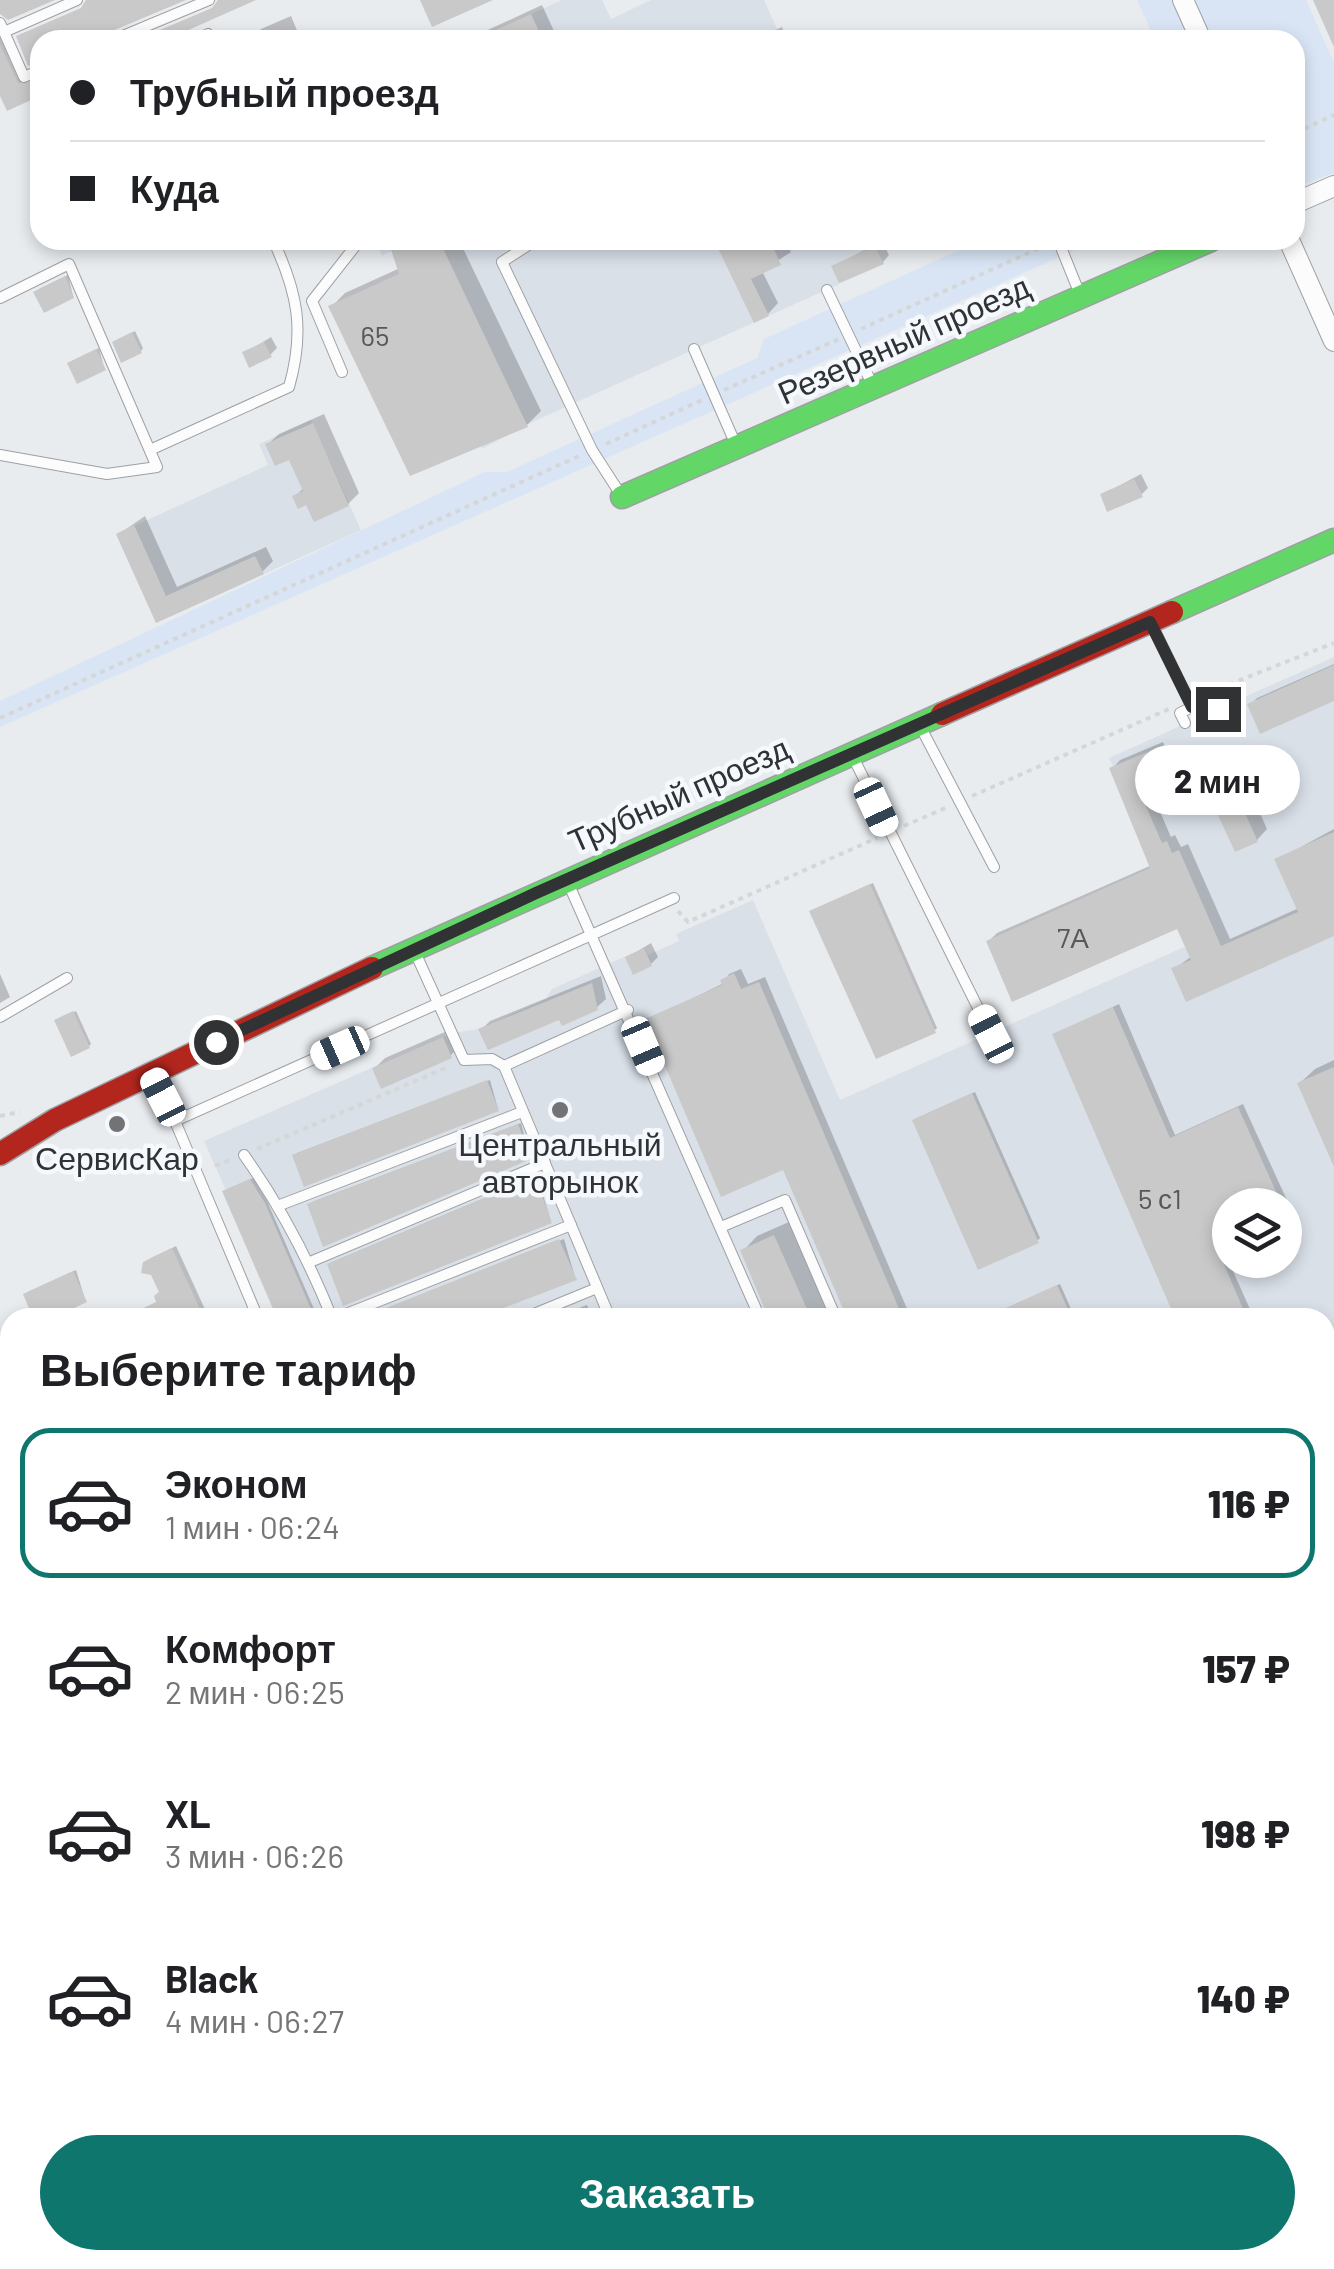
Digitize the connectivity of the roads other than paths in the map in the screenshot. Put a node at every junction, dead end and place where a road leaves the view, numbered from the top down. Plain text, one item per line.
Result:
1 (76, 0) edge
2 (209, 0) edge
3 (1183, 0) edge
4 (2, 28) edge
5 (137, 30) edge
6 (1196, 30) edge
7 (30, 74) edge
8 (1334, 186) edge
9 (1305, 199) edge
10 (279, 250) edge
11 (352, 250) edge
12 (521, 250) edge
13 (1062, 250) edge
14 (1190, 250) edge
15 (1293, 250) edge
16 (827, 290) dead end
17 (0, 298) edge
18 (1082, 298) junction
19 (1334, 341) edge
20 (694, 349) dead end
21 (342, 372) dead end
22 (875, 390) junction
23 (738, 448) junction
24 (150, 450) junction
25 (0, 455) edge
26 (622, 498) joint
27 (1334, 540) edge
28 (1150, 622) junction
29 (1190, 704) junction
30 (1218, 709) dead end
31 (919, 724) junction
32 (1185, 724) dead end
33 (852, 754) junction
34 (994, 867) dead end
35 (567, 880) junction
36 (671, 899) road end
37 (592, 935) junction
38 (413, 949) junction
39 (67, 978) dead end
40 (439, 1004) junction
41 (628, 1010) junction
42 (0, 1017) edge
43 (991, 1034) dead end
44 (504, 1066) junction
45 (150, 1073) junction
46 (522, 1112) junction
47 (55, 1120) junction
48 (175, 1121) junction
49 (0, 1136) edge
50 (0, 1154) edge
51 (244, 1155) road end
52 (545, 1163) junction
53 (280, 1204) junction
54 (571, 1225) junction
55 (721, 1227) junction
56 (310, 1262) junction
57 (597, 1288) junction
58 (254, 1308) edge
59 (330, 1308) edge
60 (359, 1308) edge
61 (548, 1308) edge
62 (606, 1308) edge
63 (756, 1308) edge
64 (832, 1308) edge

1 - 4 lane
2 - 5 lane
3 - 6 street
4 - 7 lane
8 - 9 street
10 - 24 lane
11 - 21 lane
12 - 26 lane
13 - 18 lane
14 - 18 street, Резервный проезд
15 - 19 street
16 - 22 lane
17 - 24 lane
18 - 22 street, Резервный проезд
20 - 23 lane
22 - 23 street, Резервный проезд
23 - 26 street, Резервный проезд
24 - 25 lane
27 - 28 street, Трубный проезд
28 - 29 lane
28 - 31 street, Трубный проезд
29 - 30 lane
29 - 32 lane
31 - 33 street, Трубный проезд
31 - 34 lane
33 - 35 street, Трубный проезд
33 - 43 lane
35 - 37 lane
35 - 38 street, Трубный проезд
36 - 37 lane
37 - 40 lane
37 - 41 lane
38 - 40 lane
38 - 45 street, Трубный проезд
39 - 42 lane
40 - 44 lane
40 - 48 lane
41 - 44 lane
41 - 55 lane
44 - 46 lane
45 - 47 street, Трубный проезд
45 - 48 lane
46 - 52 lane
46 - 53 lane
47 - 49 street
47 - 50 street
48 - 58 lane
51 - 53 lane
52 - 54 lane
52 - 56 lane
53 - 56 lane
54 - 57 lane
54 - 60 lane
55 - 63 lane
55 - 64 lane
56 - 59 lane
57 - 61 lane
57 - 62 lane

